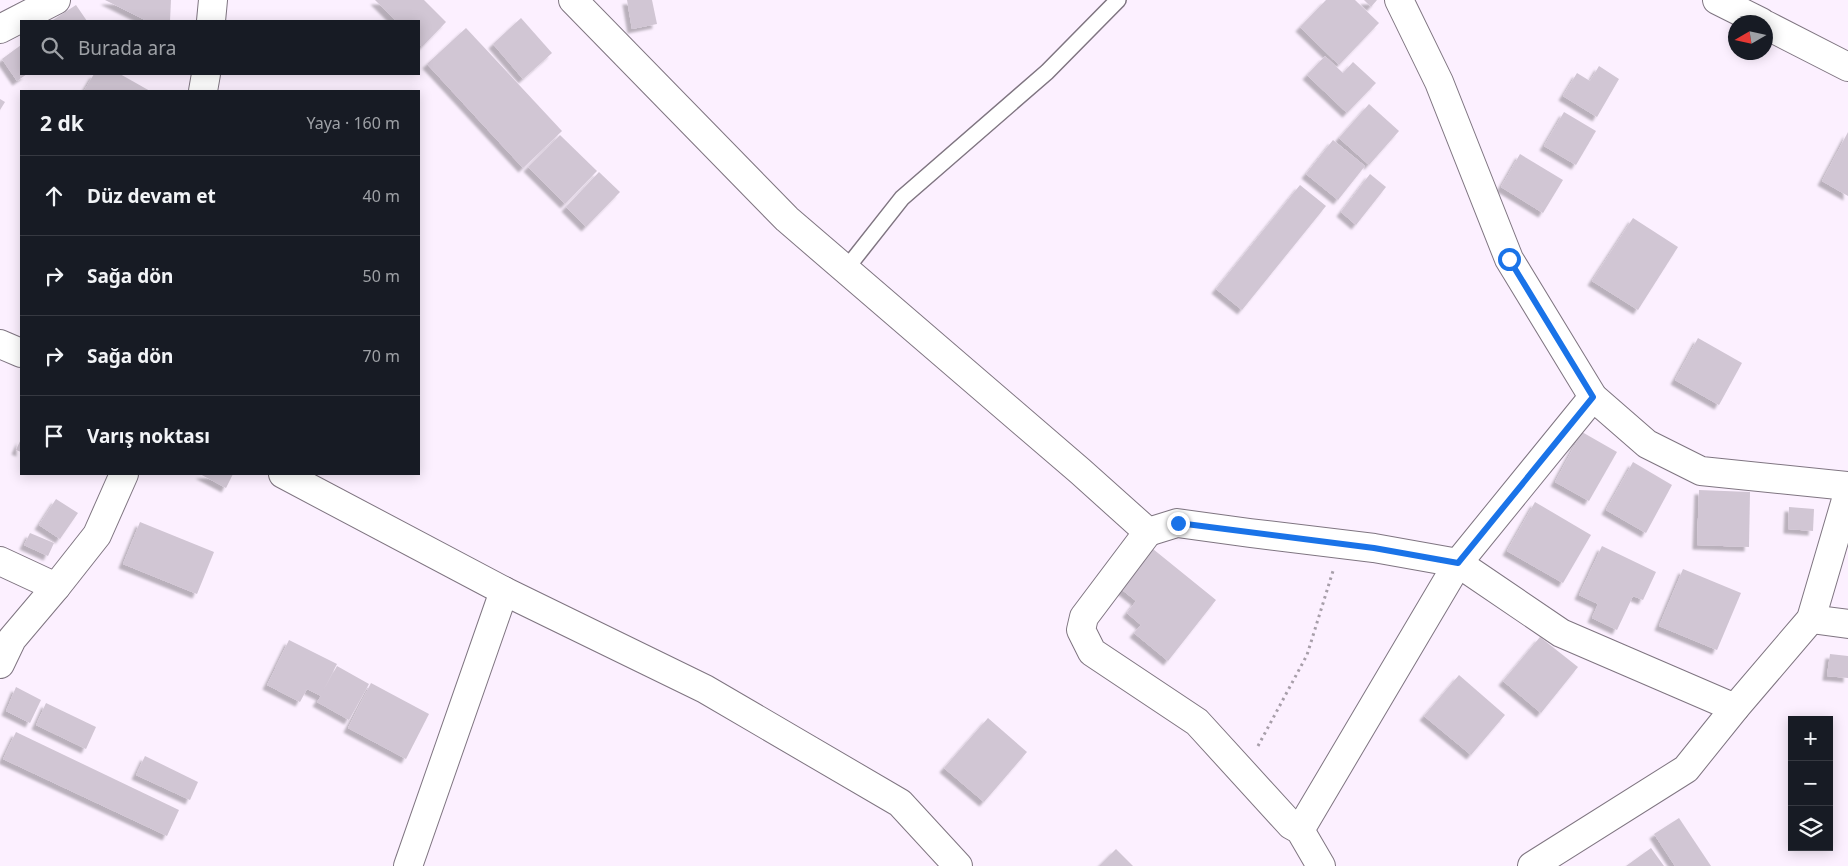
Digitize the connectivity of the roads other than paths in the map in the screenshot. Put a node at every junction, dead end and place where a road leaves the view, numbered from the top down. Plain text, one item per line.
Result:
1 (56, 0) edge
2 (213, 0) edge
3 (573, 0) edge
4 (1118, 0) edge
5 (1399, 0) edge
6 (1717, 0) edge
7 (1746, 15) edge
8 (211, 20) edge
9 (0, 29) edge
10 (1773, 29) edge
11 (1848, 67) edge
12 (206, 75) edge
13 (203, 90) edge
14 (846, 269) junction
15 (0, 344) edge
16 (20, 353) edge
17 (1593, 397) junction
18 (124, 475) edge
19 (285, 475) edge
20 (1848, 486) edge
21 (1848, 493) edge
22 (1148, 532) junction
23 (0, 561) edge
24 (1458, 563) junction
25 (56, 588) junction
26 (504, 591) junction
27 (1811, 619) junction
28 (1848, 624) edge
29 (0, 664) edge
30 (1735, 708) junction
31 (1300, 830) junction
32 (408, 866) edge
33 (958, 866) edge
34 (1321, 866) edge
35 (1532, 866) edge

1 - 9 street
2 - 8 street
3 - 14 street
4 - 14 lane
5 - 17 street
6 - 7 street
10 - 11 street
12 - 13 street
14 - 22 street
15 - 16 street
17 - 20 street
17 - 24 street
18 - 25 street
19 - 26 street
21 - 27 street
22 - 24 street
22 - 31 street
23 - 25 street
24 - 30 street
24 - 31 street
25 - 29 street
26 - 32 street
26 - 33 street
27 - 28 street
27 - 30 street
30 - 35 street
31 - 34 street

